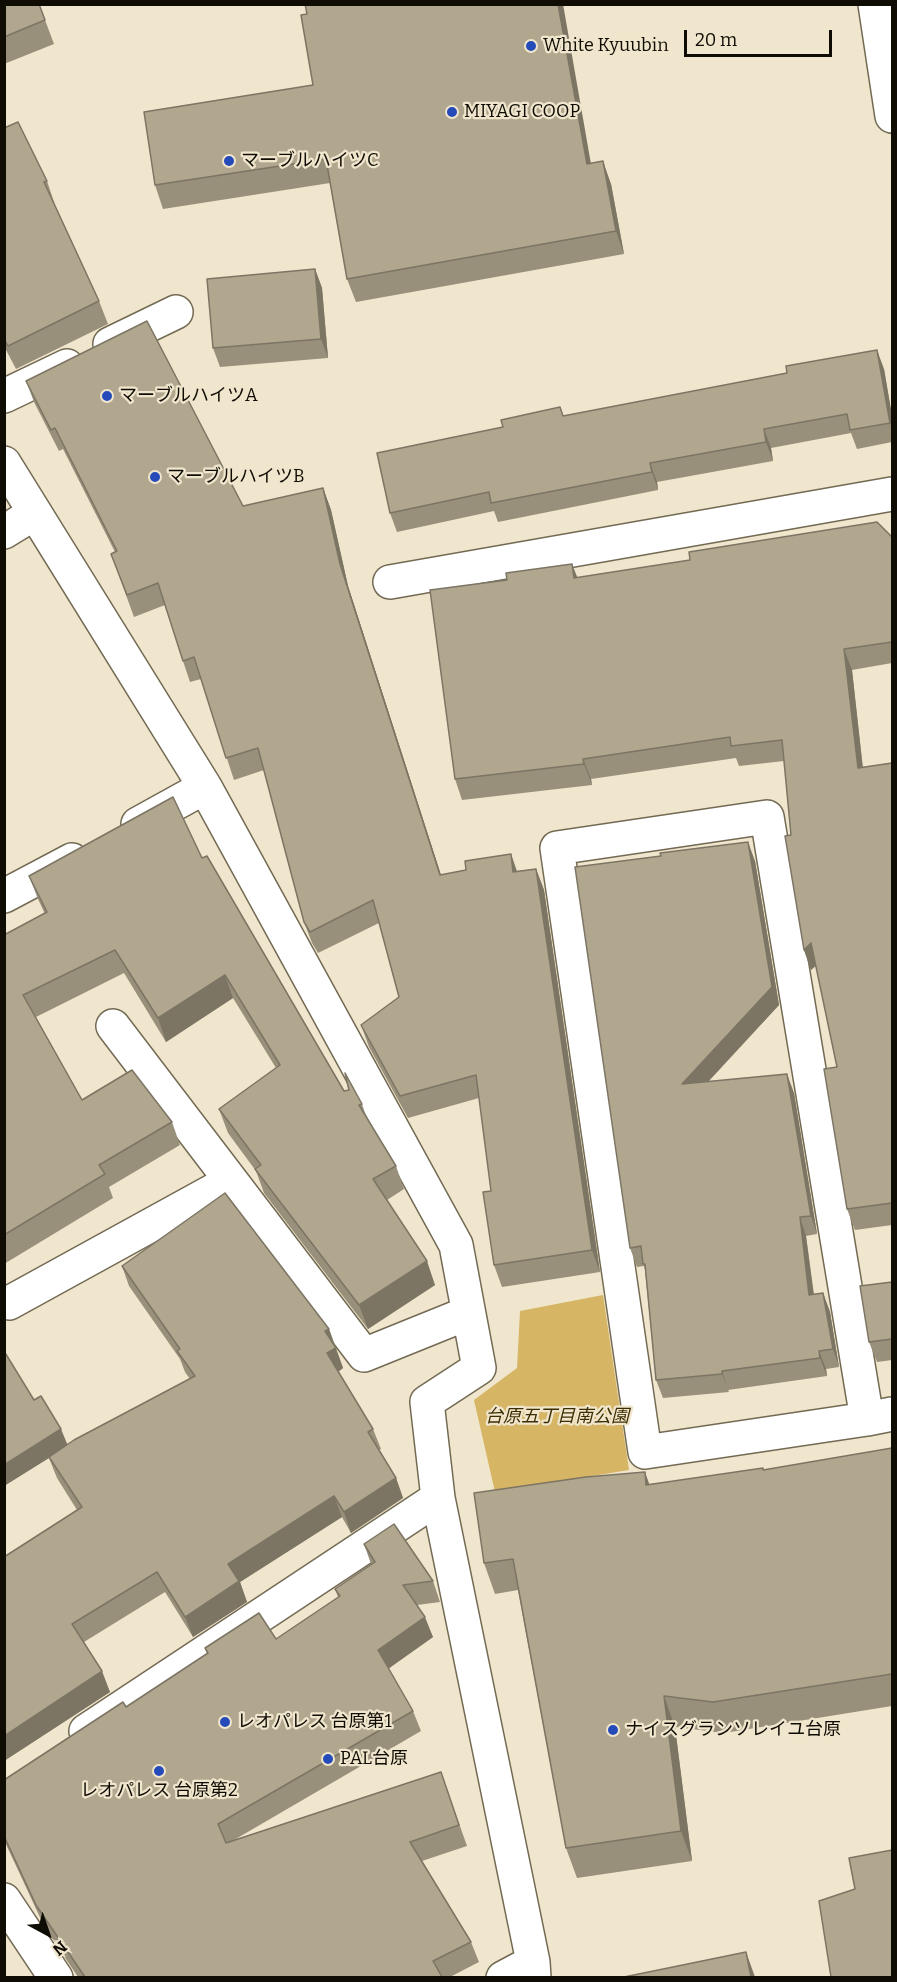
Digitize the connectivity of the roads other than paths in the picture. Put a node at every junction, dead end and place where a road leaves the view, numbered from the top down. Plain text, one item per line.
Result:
1 (877, 7) edge
2 (892, 116) edge
3 (176, 312) dead end
4 (4, 396) edge
5 (4, 463) edge
6 (892, 494) edge
7 (35, 513) junction
8 (4, 532) edge
9 (390, 582) dead end
10 (205, 787) junction
11 (4, 896) edge
12 (113, 1026) dead end
13 (231, 1181) junction
14 (9, 1303) dead end
15 (468, 1313) junction
16 (880, 1416) edge
17 (438, 1498) junction
18 (64, 1745) edge
19 (4, 1900) edge
20 (534, 1970) edge
21 (56, 1977) edge
22 (503, 1977) edge

1 - 2 street
3 - 4 street
5 - 7 street
6 - 9 street
7 - 8 street
7 - 10 street
10 - 11 street
10 - 15 street
12 - 13 street
13 - 14 street
13 - 15 street
15 - 17 street
16 - 16 street
17 - 18 street
17 - 20 street
19 - 21 street
20 - 22 street

